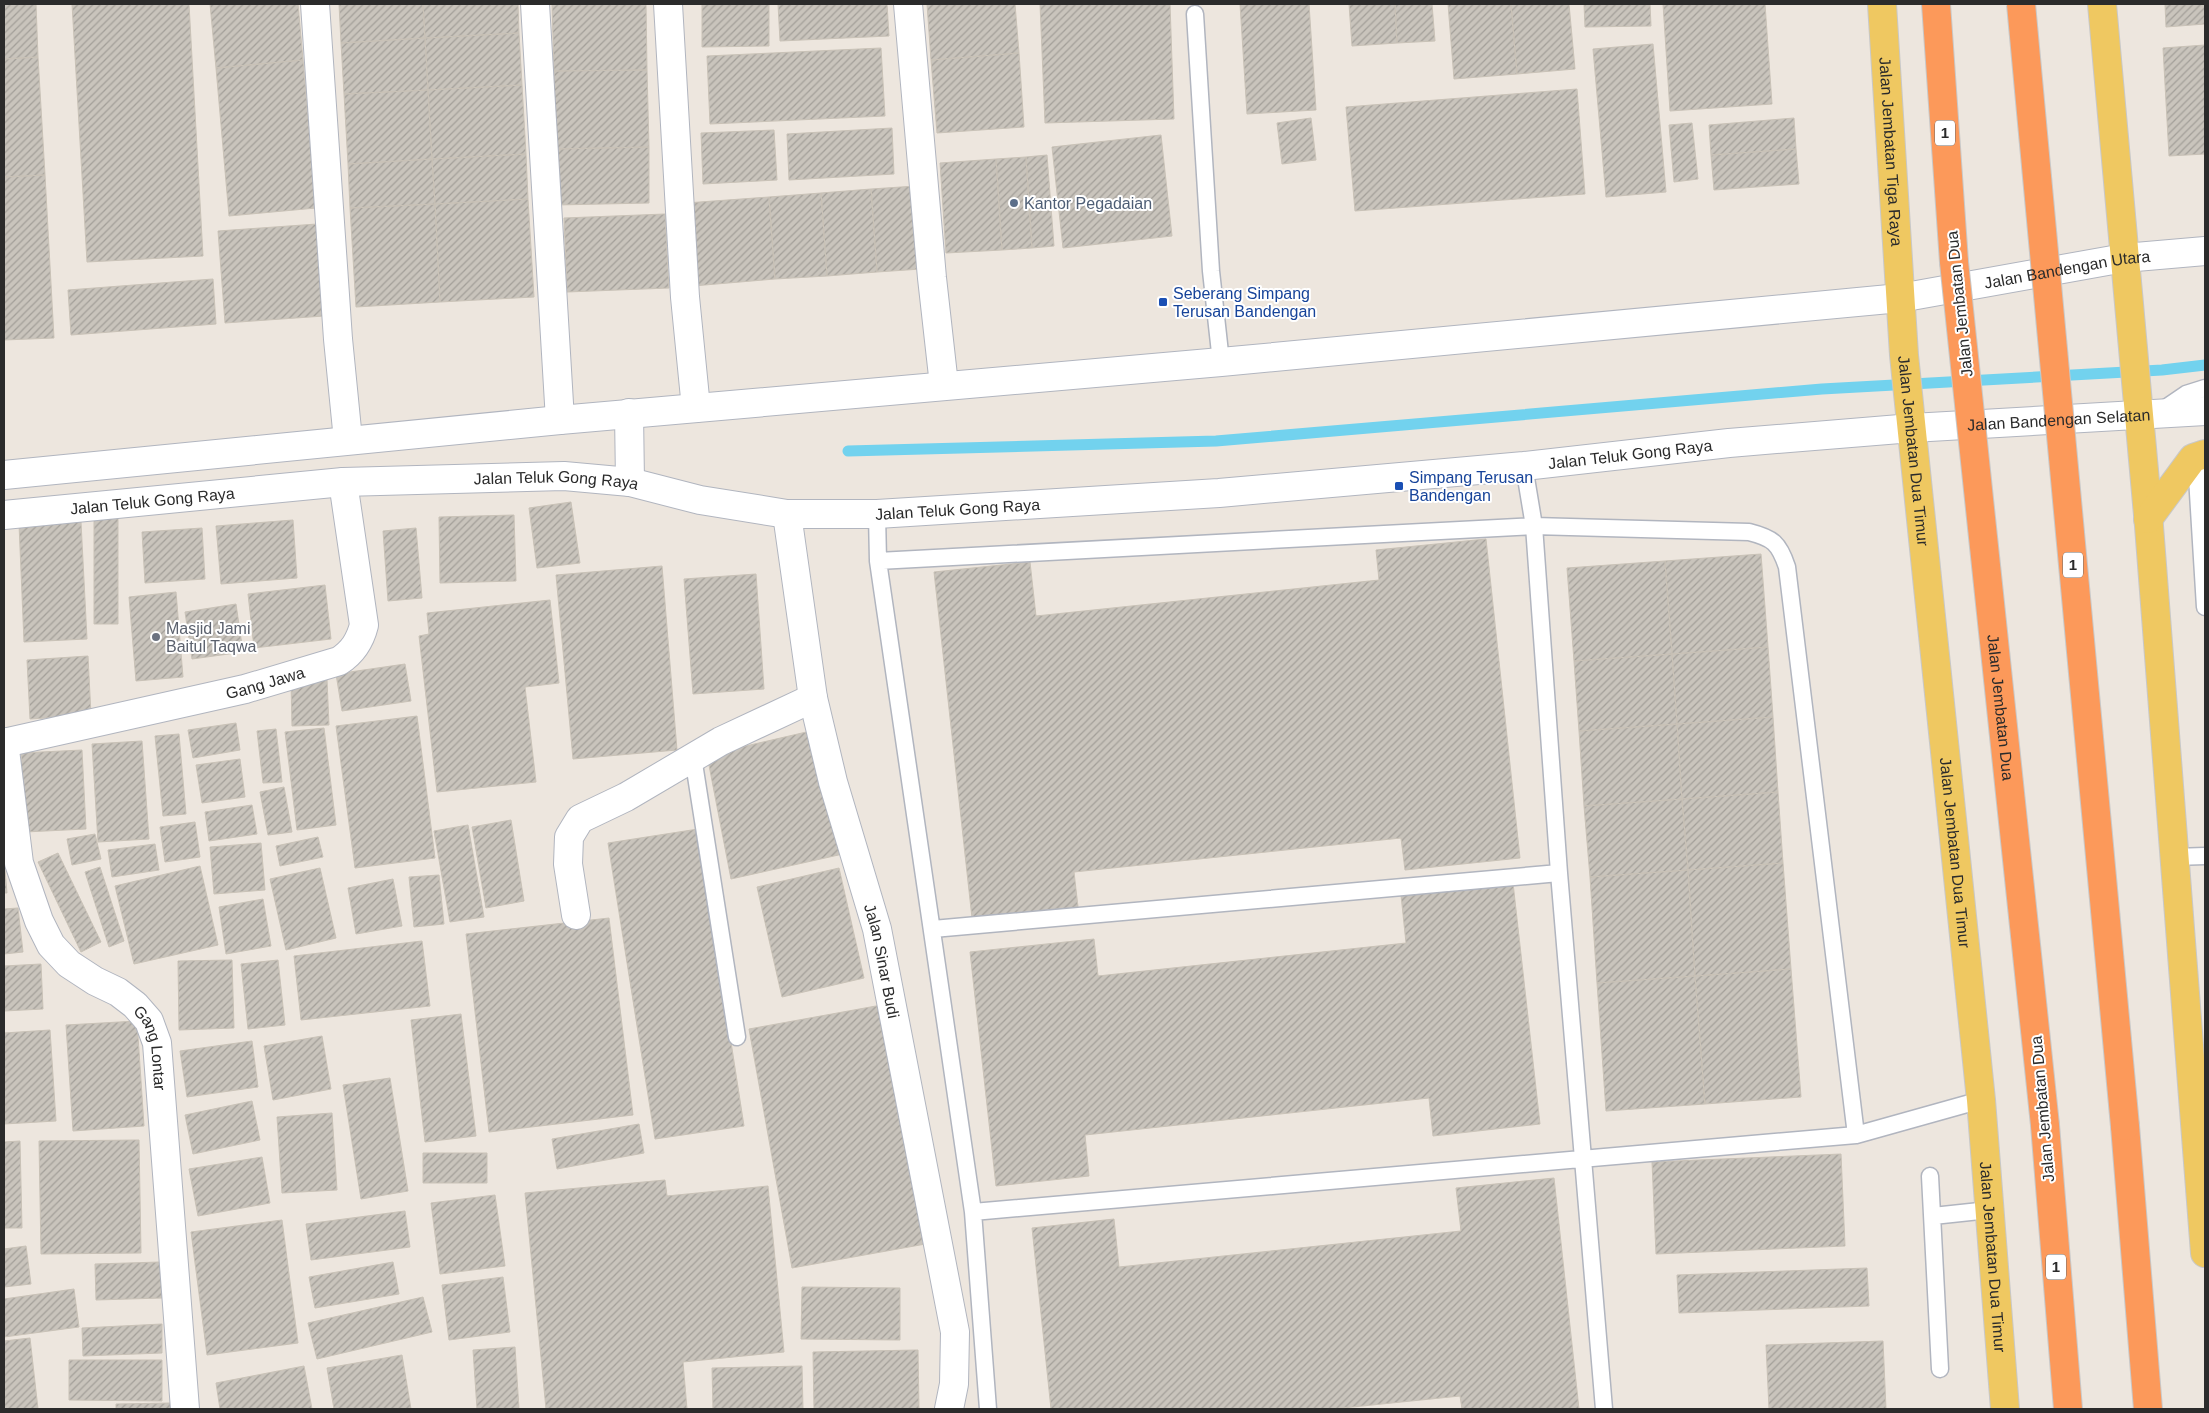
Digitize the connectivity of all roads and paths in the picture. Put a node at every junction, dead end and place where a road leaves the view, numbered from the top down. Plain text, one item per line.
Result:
1 (315, 4) edge
2 (535, 4) edge
3 (668, 4) edge
4 (908, 4) edge
5 (1882, 4) edge
6 (1936, 4) edge
7 (2021, 4) edge
8 (2102, 4) edge
9 (1195, 14) dead end
10 (2205, 251) edge
11 (2124, 258) junction
12 (1900, 298) junction
13 (1221, 362) junction
14 (944, 385) junction
15 (2205, 388) edge
16 (696, 408) junction
17 (2205, 411) edge
18 (628, 413) junction
19 (2148, 415) junction
20 (560, 420) junction
21 (1912, 428) junction
22 (348, 440) junction
23 (2205, 454) edge
24 (1524, 466) junction
25 (4, 475) edge
26 (2205, 476) edge
27 (343, 482) junction
28 (630, 482) junction
29 (787, 514) junction
30 (877, 514) junction
31 (4, 515) edge
32 (2148, 519) junction
33 (1534, 526) junction
34 (878, 561) junction
35 (2205, 607) edge
36 (813, 698) junction
37 (4, 742) edge
38 (693, 757) junction
39 (2205, 856) edge
40 (2174, 857) junction
41 (1559, 873) junction
42 (576, 915) dead end
43 (934, 929) junction
44 (736, 1037) dead end
45 (1980, 1100) junction
46 (2200, 1114) edge
47 (1856, 1135) junction
48 (1583, 1158) junction
49 (1930, 1176) dead end
50 (1989, 1210) junction
51 (973, 1212) junction
52 (1933, 1216) junction
53 (2205, 1253) edge
54 (1940, 1369) dead end
55 (184, 1409) edge
56 (949, 1409) edge
57 (988, 1409) edge
58 (1604, 1409) edge
59 (2005, 1409) edge
60 (2068, 1409) edge
61 (2148, 1409) edge

1 - 22 main road
2 - 20 main road
3 - 16 main road
4 - 14 main road
5 - 12 main road, Jalan Jembatan Tiga Raya
6 - 60 highway, Jalan Jembatan Dua / 1, bridge
7 - 61 highway, 1, bridge
8 - 11 main road
9 - 13 lane
10 - 11 main road, Jalan Bandengan Utara
11 - 12 main road, Jalan Bandengan Utara
11 - 19 main road
12 - 13 main road
12 - 21 main road, Jalan Jembatan Dua Timur
13 - 14 main road
14 - 16 main road
15 - 19 lane
16 - 18 main road
17 - 19 main road, Jalan Bandengan Selatan
18 - 20 main road
18 - 28 main road
19 - 21 main road, Jalan Bandengan Selatan
19 - 32 main road
20 - 22 main road
21 - 24 main road, Jalan Teluk Gong Raya
21 - 45 main road, Jalan Jembatan Dua Timur
22 - 25 main road
23 - 32 main road
24 - 30 main road, Jalan Teluk Gong Raya
24 - 33 lane
26 - 35 lane
27 - 28 main road, Jalan Teluk Gong Raya
27 - 31 main road, Jalan Teluk Gong Raya
27 - 37 main road, Gang Jawa
28 - 29 main road, Jalan Teluk Gong Raya
29 - 30 main road, Jalan Teluk Gong Raya
29 - 36 main road, Jalan Sinar Budi
30 - 34 lane
32 - 40 main road
33 - 34 lane
33 - 41 lane
33 - 47 lane
34 - 43 lane
36 - 38 main road
36 - 56 main road, Jalan Sinar Budi
37 - 55 main road, Gang Lontar
38 - 42 main road
38 - 44 lane
39 - 40 lane
40 - 46 main road
41 - 43 lane
41 - 48 lane
43 - 51 lane
45 - 47 lane
45 - 50 main road, Jalan Jembatan Dua Timur
46 - 53 main road
47 - 48 lane
48 - 51 lane
48 - 58 lane
49 - 52 lane
50 - 52 lane
50 - 59 main road, Jalan Jembatan Dua Timur
51 - 57 lane
52 - 54 lane

